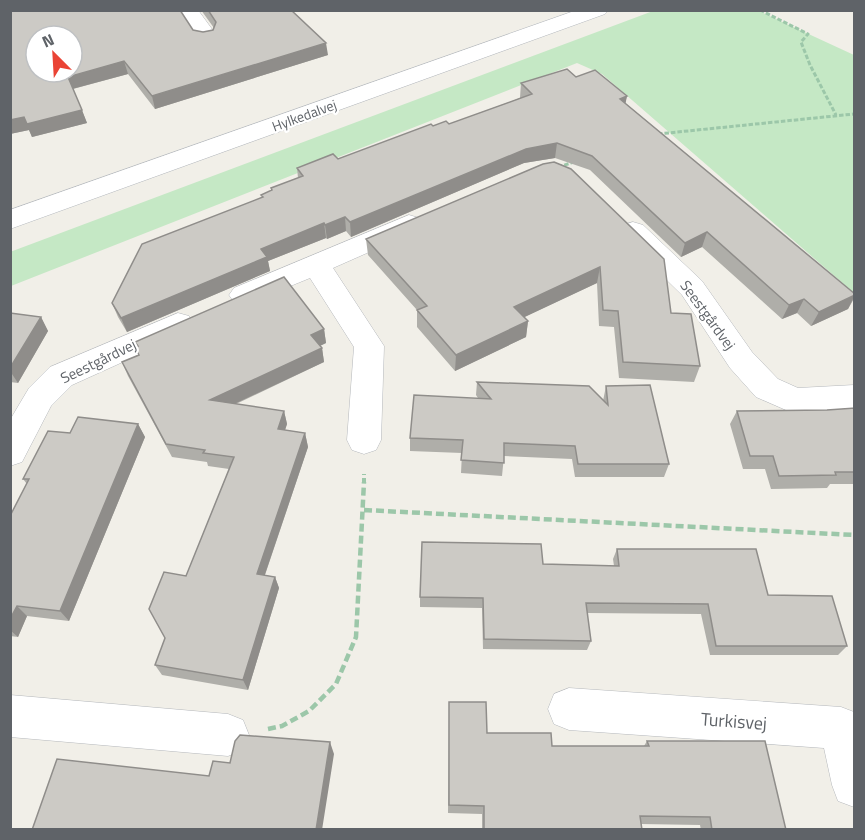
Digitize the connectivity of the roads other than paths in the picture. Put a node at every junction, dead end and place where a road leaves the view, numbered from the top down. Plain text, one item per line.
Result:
1 (187, 10) edge
2 (598, 10) edge
3 (206, 36) edge
4 (611, 210) edge
5 (436, 213) edge
6 (10, 220) edge
7 (316, 264) junction
8 (855, 397) edge
9 (364, 440) road end
10 (10, 452) edge
11 (569, 709) dead end
12 (10, 716) edge
13 (228, 735) road end
14 (855, 784) edge

1 - 3 street
2 - 6 street, Hylkedalvej
4 - 8 street, Seestgårdvej
5 - 7 street, Seestgårdvej
7 - 9 street
7 - 10 street, Seestgårdvej
11 - 14 street, Turkisvej
12 - 13 street

